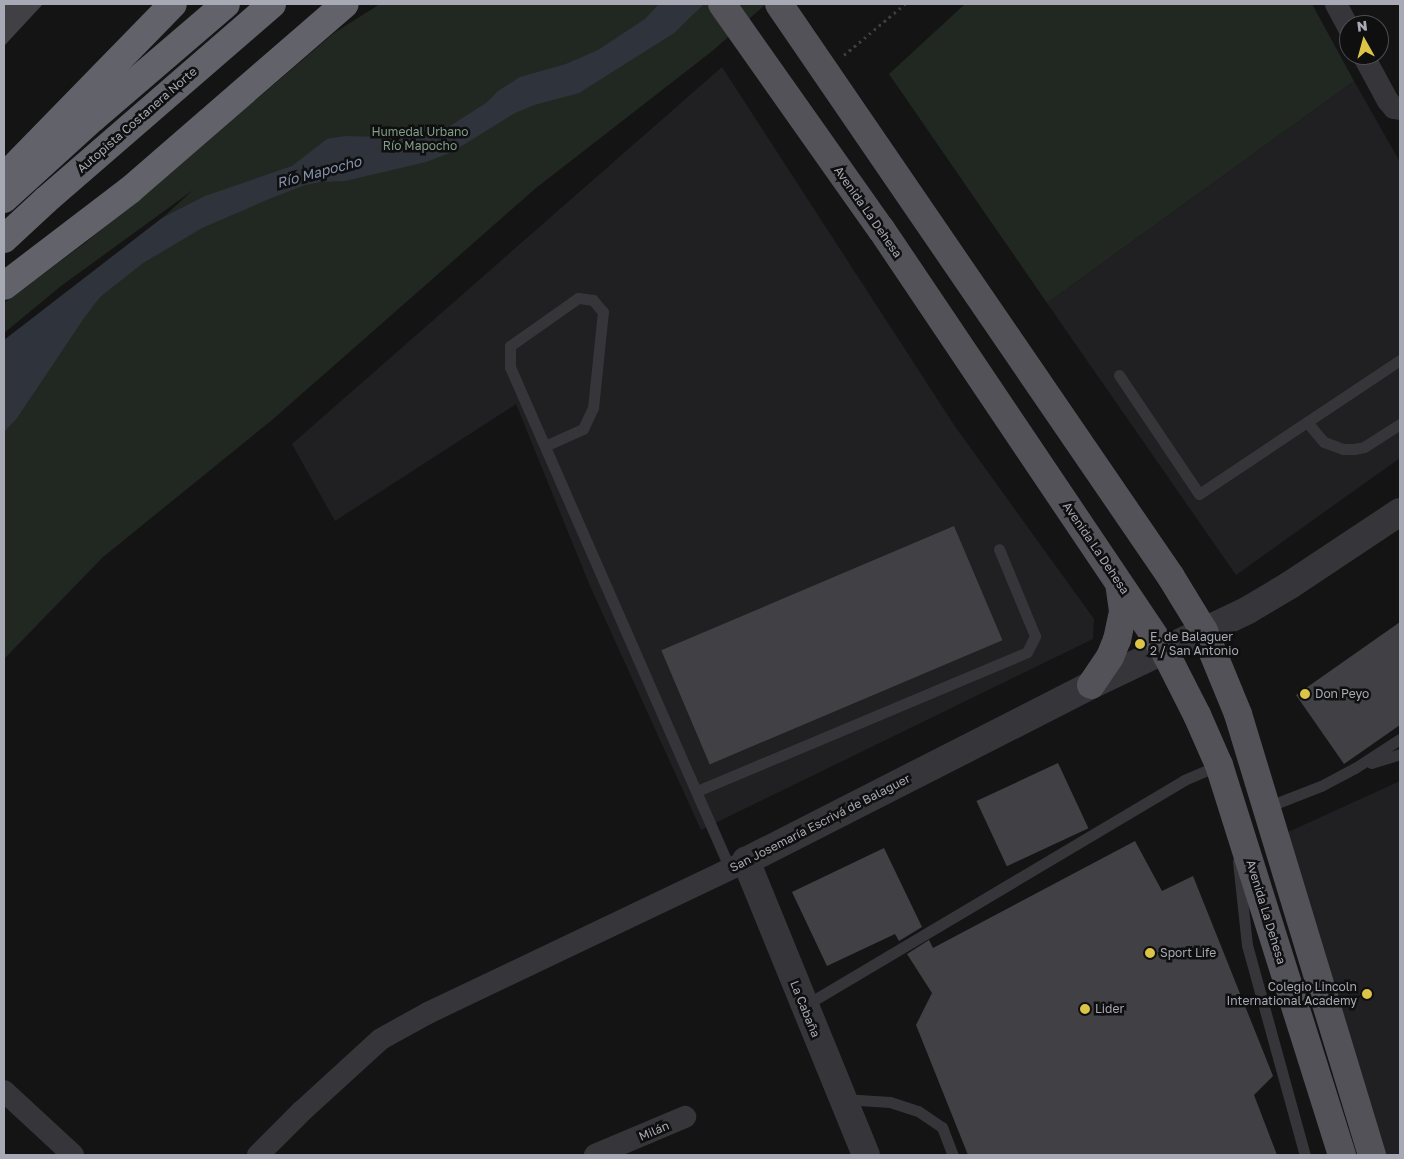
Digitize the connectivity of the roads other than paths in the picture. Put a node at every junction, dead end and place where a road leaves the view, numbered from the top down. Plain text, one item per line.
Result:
1 (173, 4) edge
2 (226, 4) edge
3 (272, 4) edge
4 (345, 4) edge
5 (722, 4) edge
6 (779, 4) edge
7 (1336, 4) edge
8 (1342, 15) edge
9 (1368, 65) edge
10 (1399, 109) edge
11 (4, 178) edge
12 (4, 199) edge
13 (4, 239) edge
14 (4, 286) edge
15 (1400, 360) edge
16 (1119, 375) dead end
17 (1307, 422) junction
18 (1400, 424) edge
19 (544, 446) junction
20 (1400, 512) edge
21 (999, 549) dead end
22 (1119, 582) junction
23 (1204, 631) junction
24 (1164, 650) junction
25 (1091, 685) junction
26 (1400, 739) edge
27 (1400, 754) edge
28 (1219, 766) junction
29 (1355, 768) junction
30 (697, 791) junction
31 (1267, 806) junction
32 (1235, 812) junction
33 (738, 865) junction
34 (804, 1006) junction
35 (4, 1091) edge
36 (842, 1099) junction
37 (685, 1117) dead end
38 (634, 1148) edge
39 (73, 1155) edge
40 (258, 1155) edge
41 (595, 1155) edge
42 (866, 1155) edge
43 (953, 1155) edge
44 (1305, 1155) edge
45 (1342, 1155) edge
46 (1372, 1155) edge

1 - 11 highway
2 - 12 highway
3 - 13 highway, Autopista Costanera Norte
4 - 14 highway
5 - 22 main road, Avenida La Dehesa
6 - 23 main road
7 - 8 street
9 - 10 street
15 - 17 lane
16 - 17 lane
17 - 18 lane
19 - 19 lane
19 - 30 lane
20 - 23 street, San Josemaría Escrivá de Balaguer
21 - 30 lane
22 - 24 main road, Avenida La Dehesa
22 - 25 main road
23 - 24 street, San Josemaría Escrivá de Balaguer
23 - 31 main road
24 - 25 street, San Josemaría Escrivá de Balaguer
24 - 28 main road, Avenida La Dehesa
25 - 33 street, San Josemaría Escrivá de Balaguer
26 - 29 lane
27 - 29 lane
28 - 32 main road, Avenida La Dehesa
28 - 34 lane
29 - 31 lane
30 - 33 lane
31 - 46 main road
32 - 44 lane
32 - 45 main road, Avenida La Dehesa
33 - 34 street, La Cabaña
33 - 40 street, San Josemaría Escrivá de Balaguer
34 - 36 street, La Cabaña
35 - 39 street
36 - 42 street, La Cabaña
36 - 43 lane
37 - 38 street, Milán
38 - 41 street, Milán

